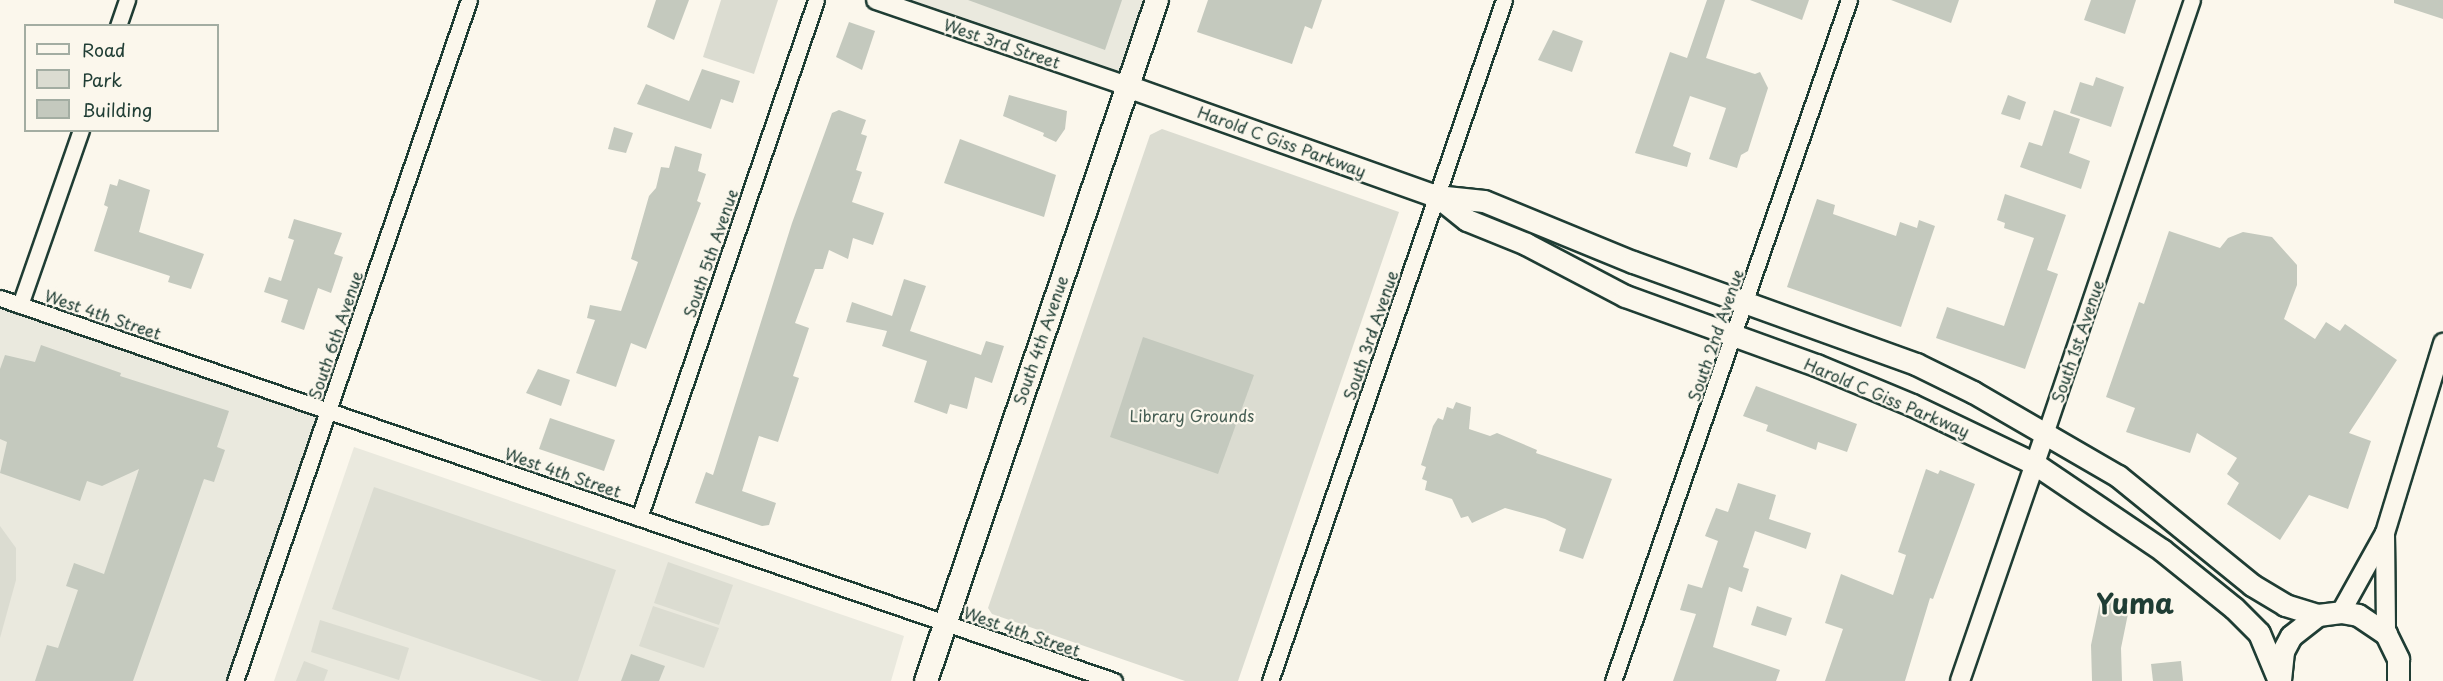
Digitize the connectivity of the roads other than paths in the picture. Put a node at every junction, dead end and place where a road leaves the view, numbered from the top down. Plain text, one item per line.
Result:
1 (127, 0) edge
2 (469, 0) edge
3 (816, 0) edge
4 (876, 0) edge
5 (1157, 0) edge
6 (1504, 0) edge
7 (1849, 0) edge
8 (2192, 0) edge
9 (119, 24) edge
10 (1127, 86) junction
11 (80, 132) edge
12 (1437, 196) junction
13 (0, 298) edge
14 (1746, 300) junction
15 (20, 304) junction
16 (1734, 333) junction
17 (2443, 343) edge
18 (328, 409) junction
19 (2045, 434) junction
20 (2035, 464) junction
21 (639, 518) junction
22 (2385, 533) junction
23 (2341, 612) junction
24 (2318, 615) junction
25 (945, 623) junction
26 (2386, 634) junction
27 (2398, 659) junction
28 (235, 681) edge
29 (926, 681) edge
30 (1114, 681) edge
31 (1270, 681) edge
32 (1613, 681) edge
33 (1960, 681) edge
34 (2280, 681) edge
35 (2398, 681) edge
36 (2409, 681) edge

1 - 9 street
2 - 18 street, South 6th Avenue
3 - 21 street, South 5th Avenue
4 - 10 street, West 3rd Street
5 - 10 main road, South 4th Avenue
6 - 12 street, South 3rd Avenue
7 - 14 street, South 2nd Avenue
8 - 19 street, South 1st Avenue
10 - 12 main road, Harold C Giss Parkway
10 - 25 main road, South 4th Avenue
11 - 15 street
12 - 14 main road, Harold C Giss Parkway
12 - 16 main road, Harold C Giss Parkway
12 - 31 street, South 3rd Avenue
13 - 15 street, West 4th Street
14 - 16 street, South 2nd Avenue
14 - 19 main road, Harold C Giss Parkway
15 - 18 street, West 4th Street
16 - 20 main road, Harold C Giss Parkway
16 - 32 street, South 2nd Avenue
17 - 22 street
18 - 21 street, West 4th Street
18 - 28 street, South 6th Avenue
19 - 20 street, South 1st Avenue
19 - 24 main road, Harold C Giss Parkway
20 - 33 street, South 1st Avenue
20 - 34 main road, Harold C Giss Parkway
21 - 25 street, West 4th Street
22 - 23 street
22 - 26 street
23 - 24 main road
23 - 26 main road
24 - 34 main road
25 - 29 main road, South 4th Avenue
25 - 30 street, West 4th Street
26 - 27 main road
27 - 35 main road
27 - 36 main road

